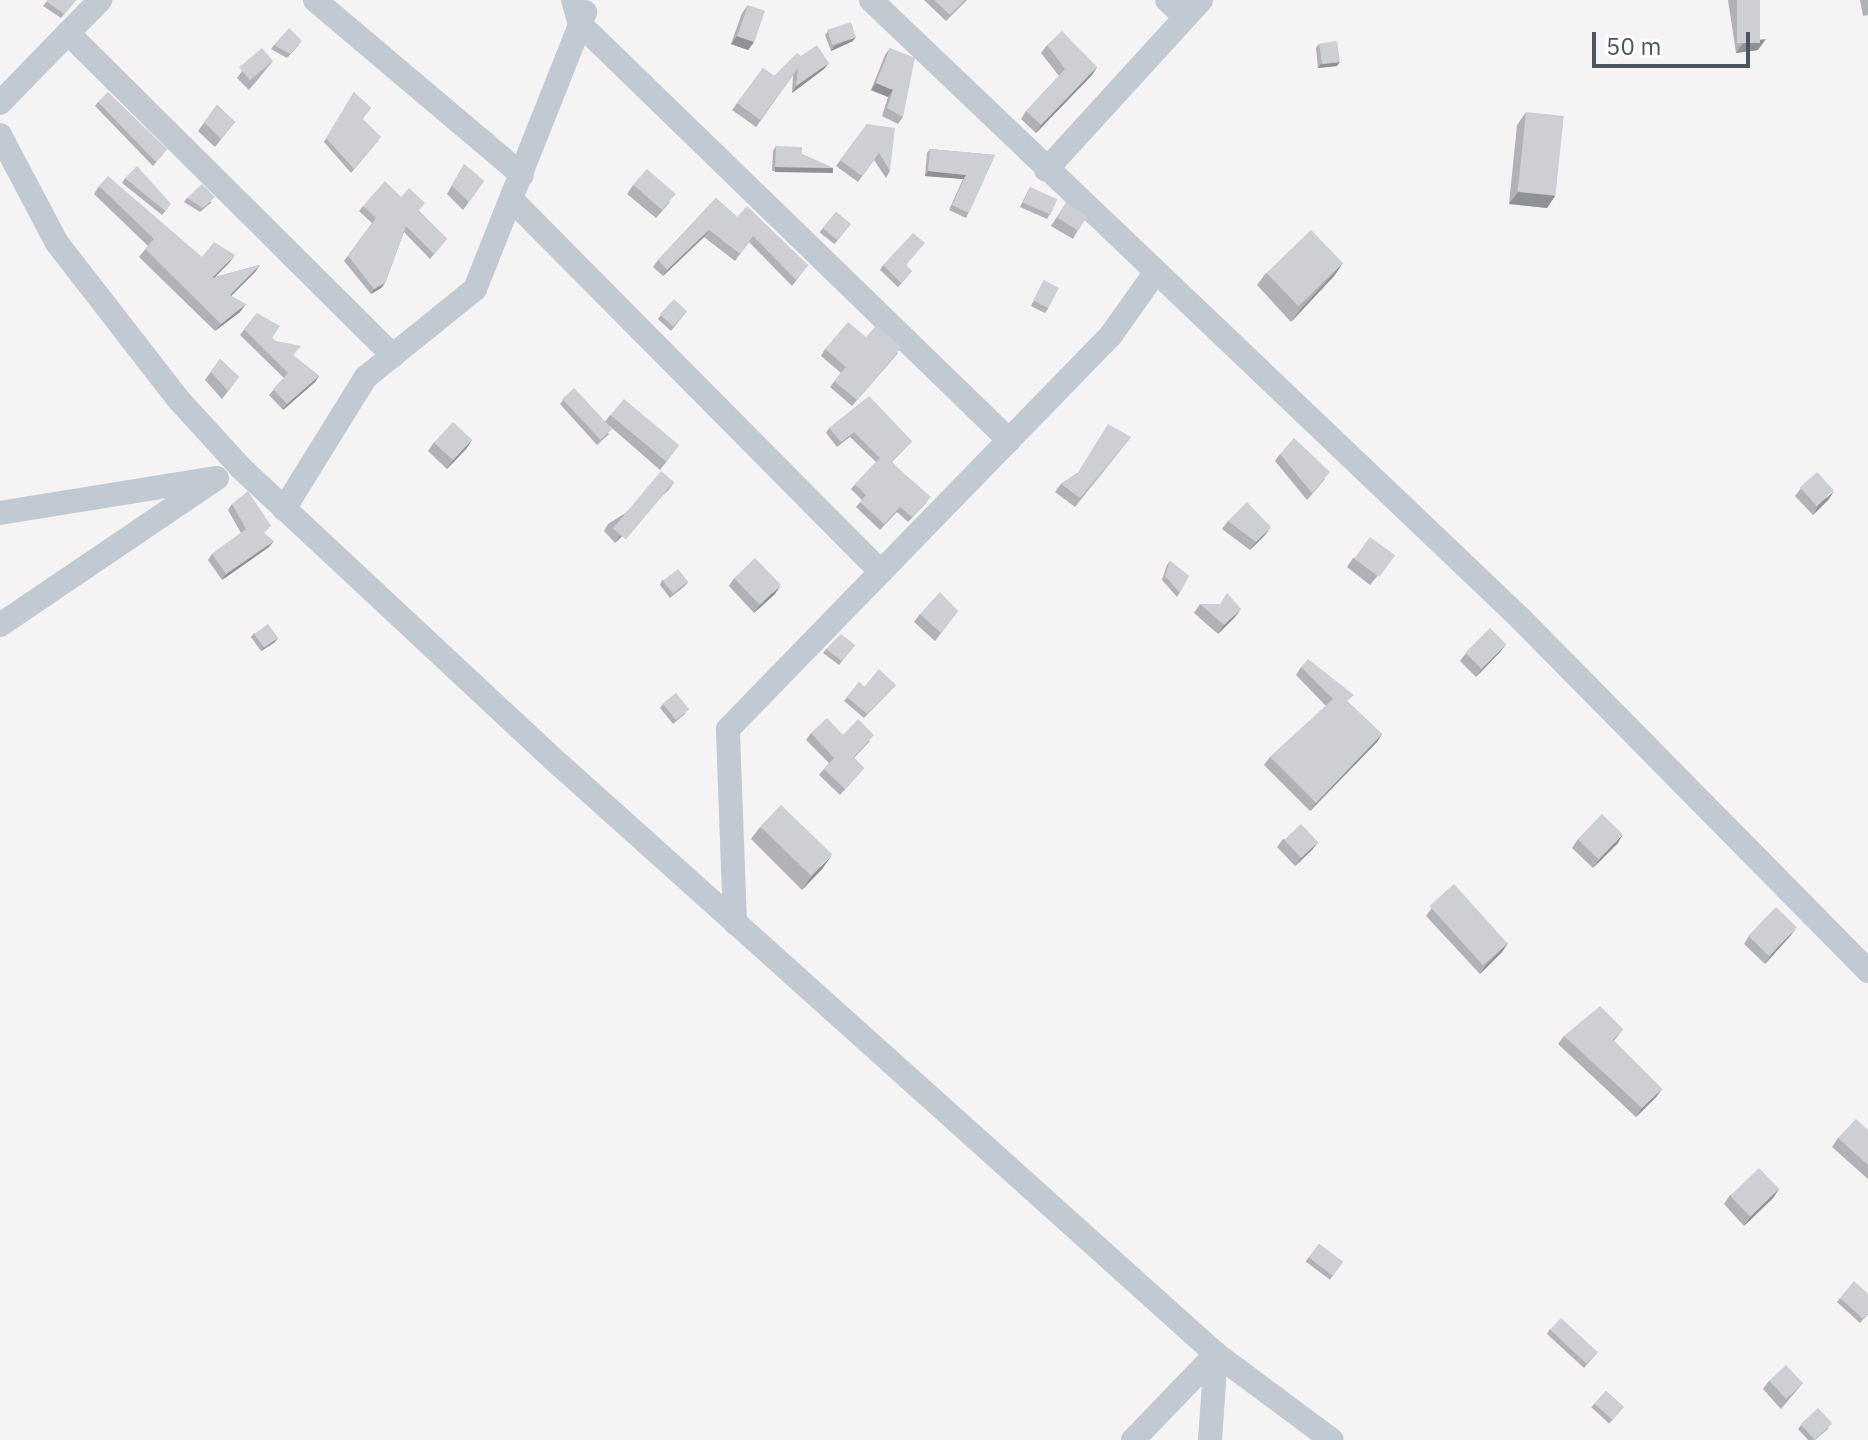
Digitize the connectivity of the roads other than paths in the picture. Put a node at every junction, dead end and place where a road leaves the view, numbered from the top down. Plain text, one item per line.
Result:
1 (100, 0) edge
2 (315, 0) edge
3 (573, 0) edge
4 (589, 0) edge
5 (871, 0) edge
6 (1167, 0) edge
7 (1193, 9) edge
8 (580, 24) junction
9 (68, 33) junction
10 (0, 103) edge
11 (0, 135) edge
12 (1046, 170) junction
13 (522, 175) junction
14 (512, 200) junction
15 (1155, 273) junction
16 (393, 356) junction
17 (1009, 440) junction
18 (240, 467) junction
19 (217, 478) junction
20 (284, 509) junction
21 (0, 513) edge
22 (881, 572) junction
23 (0, 625) edge
24 (735, 923) junction
25 (1868, 971) edge
26 (1216, 1354) junction
27 (1133, 1440) edge
28 (1210, 1440) edge
29 (1332, 1440) edge

1 - 9 street
2 - 13 street
3 - 8 street
4 - 8 street
5 - 12 street
6 - 7 street
7 - 12 street
8 - 13 street
8 - 17 street
9 - 10 street
9 - 16 street
11 - 18 street
12 - 15 street
13 - 14 street
14 - 16 street
14 - 22 street
15 - 17 street
15 - 25 street
16 - 20 street
17 - 22 street
18 - 19 street
18 - 20 street
19 - 21 street
19 - 23 street
20 - 24 street
22 - 24 street
24 - 26 street
26 - 27 street
26 - 28 street
26 - 29 street

